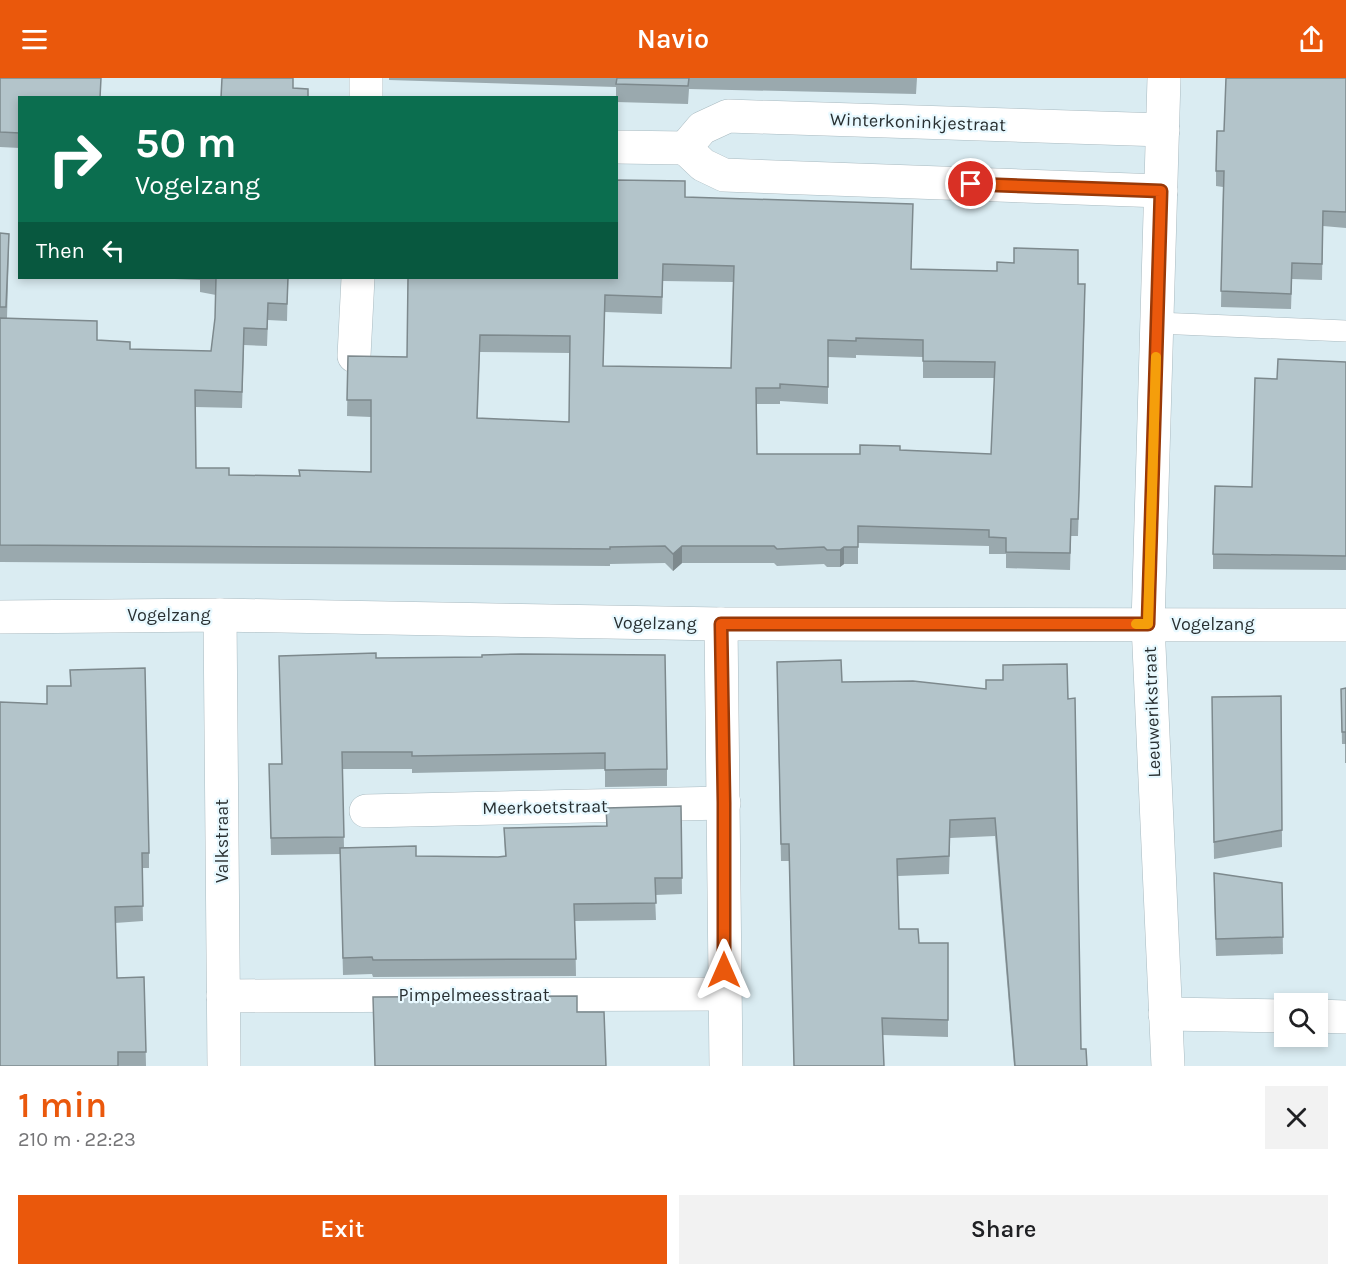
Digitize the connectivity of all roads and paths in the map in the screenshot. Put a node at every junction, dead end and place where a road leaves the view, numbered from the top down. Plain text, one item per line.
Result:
1 (366, 78) edge
2 (1164, 78) edge
3 (366, 96) edge
4 (1163, 130) junction
5 (618, 147) edge
6 (685, 148) junction
7 (1161, 191) junction
8 (358, 279) edge
9 (1157, 323) junction
10 (1346, 331) edge
11 (354, 356) edge
12 (220, 615) junction
13 (0, 617) edge
14 (721, 624) junction
15 (1148, 624) junction
16 (1346, 625) edge
17 (724, 803) junction
18 (366, 811) dead end
19 (724, 994) junction
20 (223, 996) junction
21 (1165, 1014) junction
22 (1274, 1016) edge
23 (1328, 1017) edge
24 (1346, 1017) edge
25 (224, 1066) edge
26 (726, 1066) edge
27 (1168, 1066) edge

1 - 3 street
2 - 4 street, Leeuwerikstraat
4 - 6 street, Winterkoninkjestraat
4 - 7 street, Leeuwerikstraat
5 - 6 street
6 - 7 street
7 - 9 street, Leeuwerikstraat
8 - 11 street
9 - 10 lane
9 - 15 street, Leeuwerikstraat
12 - 13 street, Vogelzang
12 - 14 street, Vogelzang
12 - 20 street, Valkstraat
14 - 15 street, Vogelzang
14 - 17 street
15 - 16 street, Vogelzang
15 - 21 street, Leeuwerikstraat
17 - 18 street, Meerkoetstraat
17 - 19 street
19 - 20 street, Pimpelmeesstraat
19 - 26 street
20 - 25 street, Valkstraat
21 - 22 street
21 - 27 street, Leeuwerikstraat
23 - 24 street

